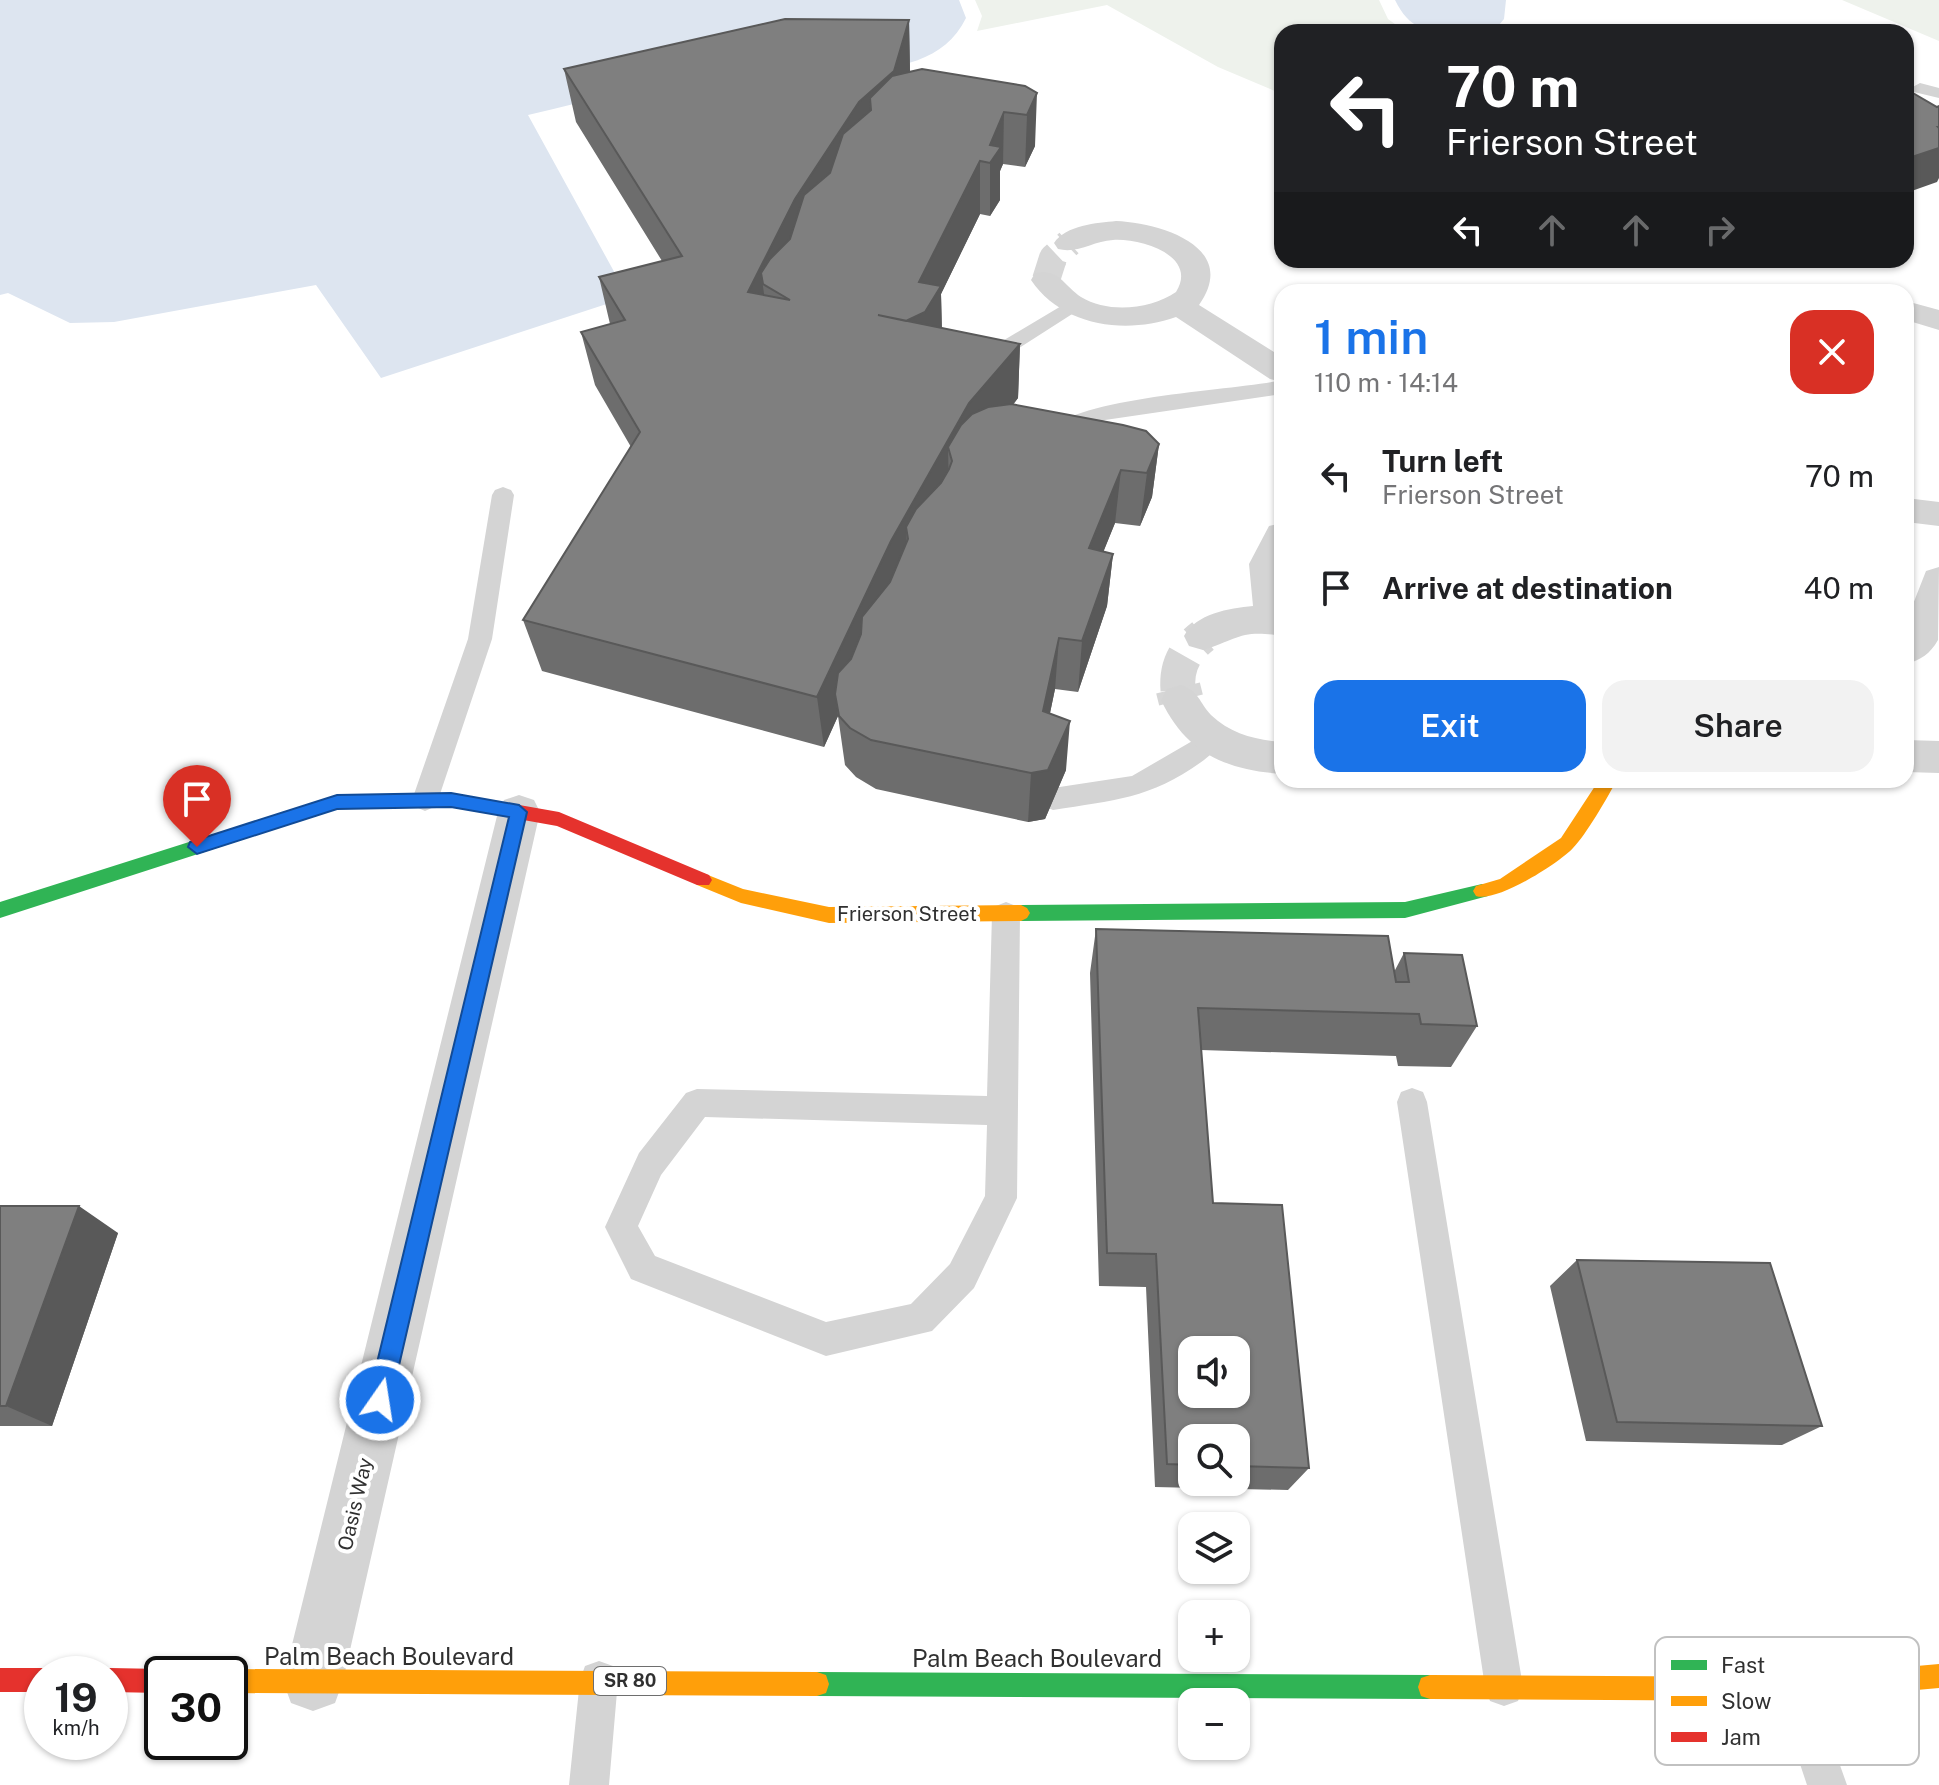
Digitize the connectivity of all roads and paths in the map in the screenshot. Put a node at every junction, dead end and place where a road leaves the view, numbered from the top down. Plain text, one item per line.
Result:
1 (1920, 88) dead end
2 (1939, 93) edge
3 (1069, 243) tunnel mouth
4 (1046, 280) dead end
5 (1073, 305) junction
6 (1178, 305) junction
7 (1914, 312) edge
8 (1939, 320) edge
9 (954, 361) edge
10 (1274, 367) edge
11 (1274, 389) edge
12 (1042, 450) edge
13 (503, 495) dead end
14 (1914, 511) edge
15 (1939, 514) edge
16 (1274, 550) edge
17 (1939, 580) edge
18 (1274, 600) edge
19 (1274, 621) edge
20 (1203, 636) tunnel mouth
21 (1914, 644) edge
22 (1181, 700) tunnel mouth
23 (1213, 739) junction
24 (1914, 756) edge
25 (1939, 757) edge
26 (1274, 758) edge
27 (1603, 788) edge
28 (1053, 799) edge
29 (425, 800) junction
30 (519, 812) junction
31 (0, 910) edge
32 (1006, 914) junction
33 (1412, 1102) dead end
34 (1003, 1111) junction
35 (1939, 1676) edge
36 (1919, 1678) edge
37 (0, 1680) edge
38 (24, 1680) edge
39 (599, 1680) junction
40 (248, 1681) edge
41 (313, 1681) junction
42 (1504, 1687) junction
43 (1655, 1688) edge
44 (1820, 1765) edge
45 (589, 1785) edge
46 (1827, 1785) edge

1 - 2 lane
3 - 6 street
4 - 5 street
5 - 6 street
5 - 9 lane
6 - 10 street
7 - 8 street
11 - 12 lane
13 - 29 lane
14 - 15 street
16 - 18 street
17 - 21 street
19 - 20 street
22 - 23 street
23 - 26 street
23 - 28 lane
24 - 25 street
27 - 32 street, Frierson Street
29 - 30 street, Frierson Street
29 - 31 street, Frierson Street
30 - 32 street, Frierson Street
30 - 41 street, Oasis Way
32 - 34 lane
33 - 42 lane
34 - 34 lane
35 - 36 street, Palm Beach Boulevard / SR 80
37 - 38 street
39 - 41 street, Palm Beach Boulevard / SR 80
39 - 42 street, Palm Beach Boulevard / SR 80
39 - 45 lane
40 - 41 street, Palm Beach Boulevard / SR 80
42 - 43 street, Palm Beach Boulevard / SR 80
44 - 46 lane

